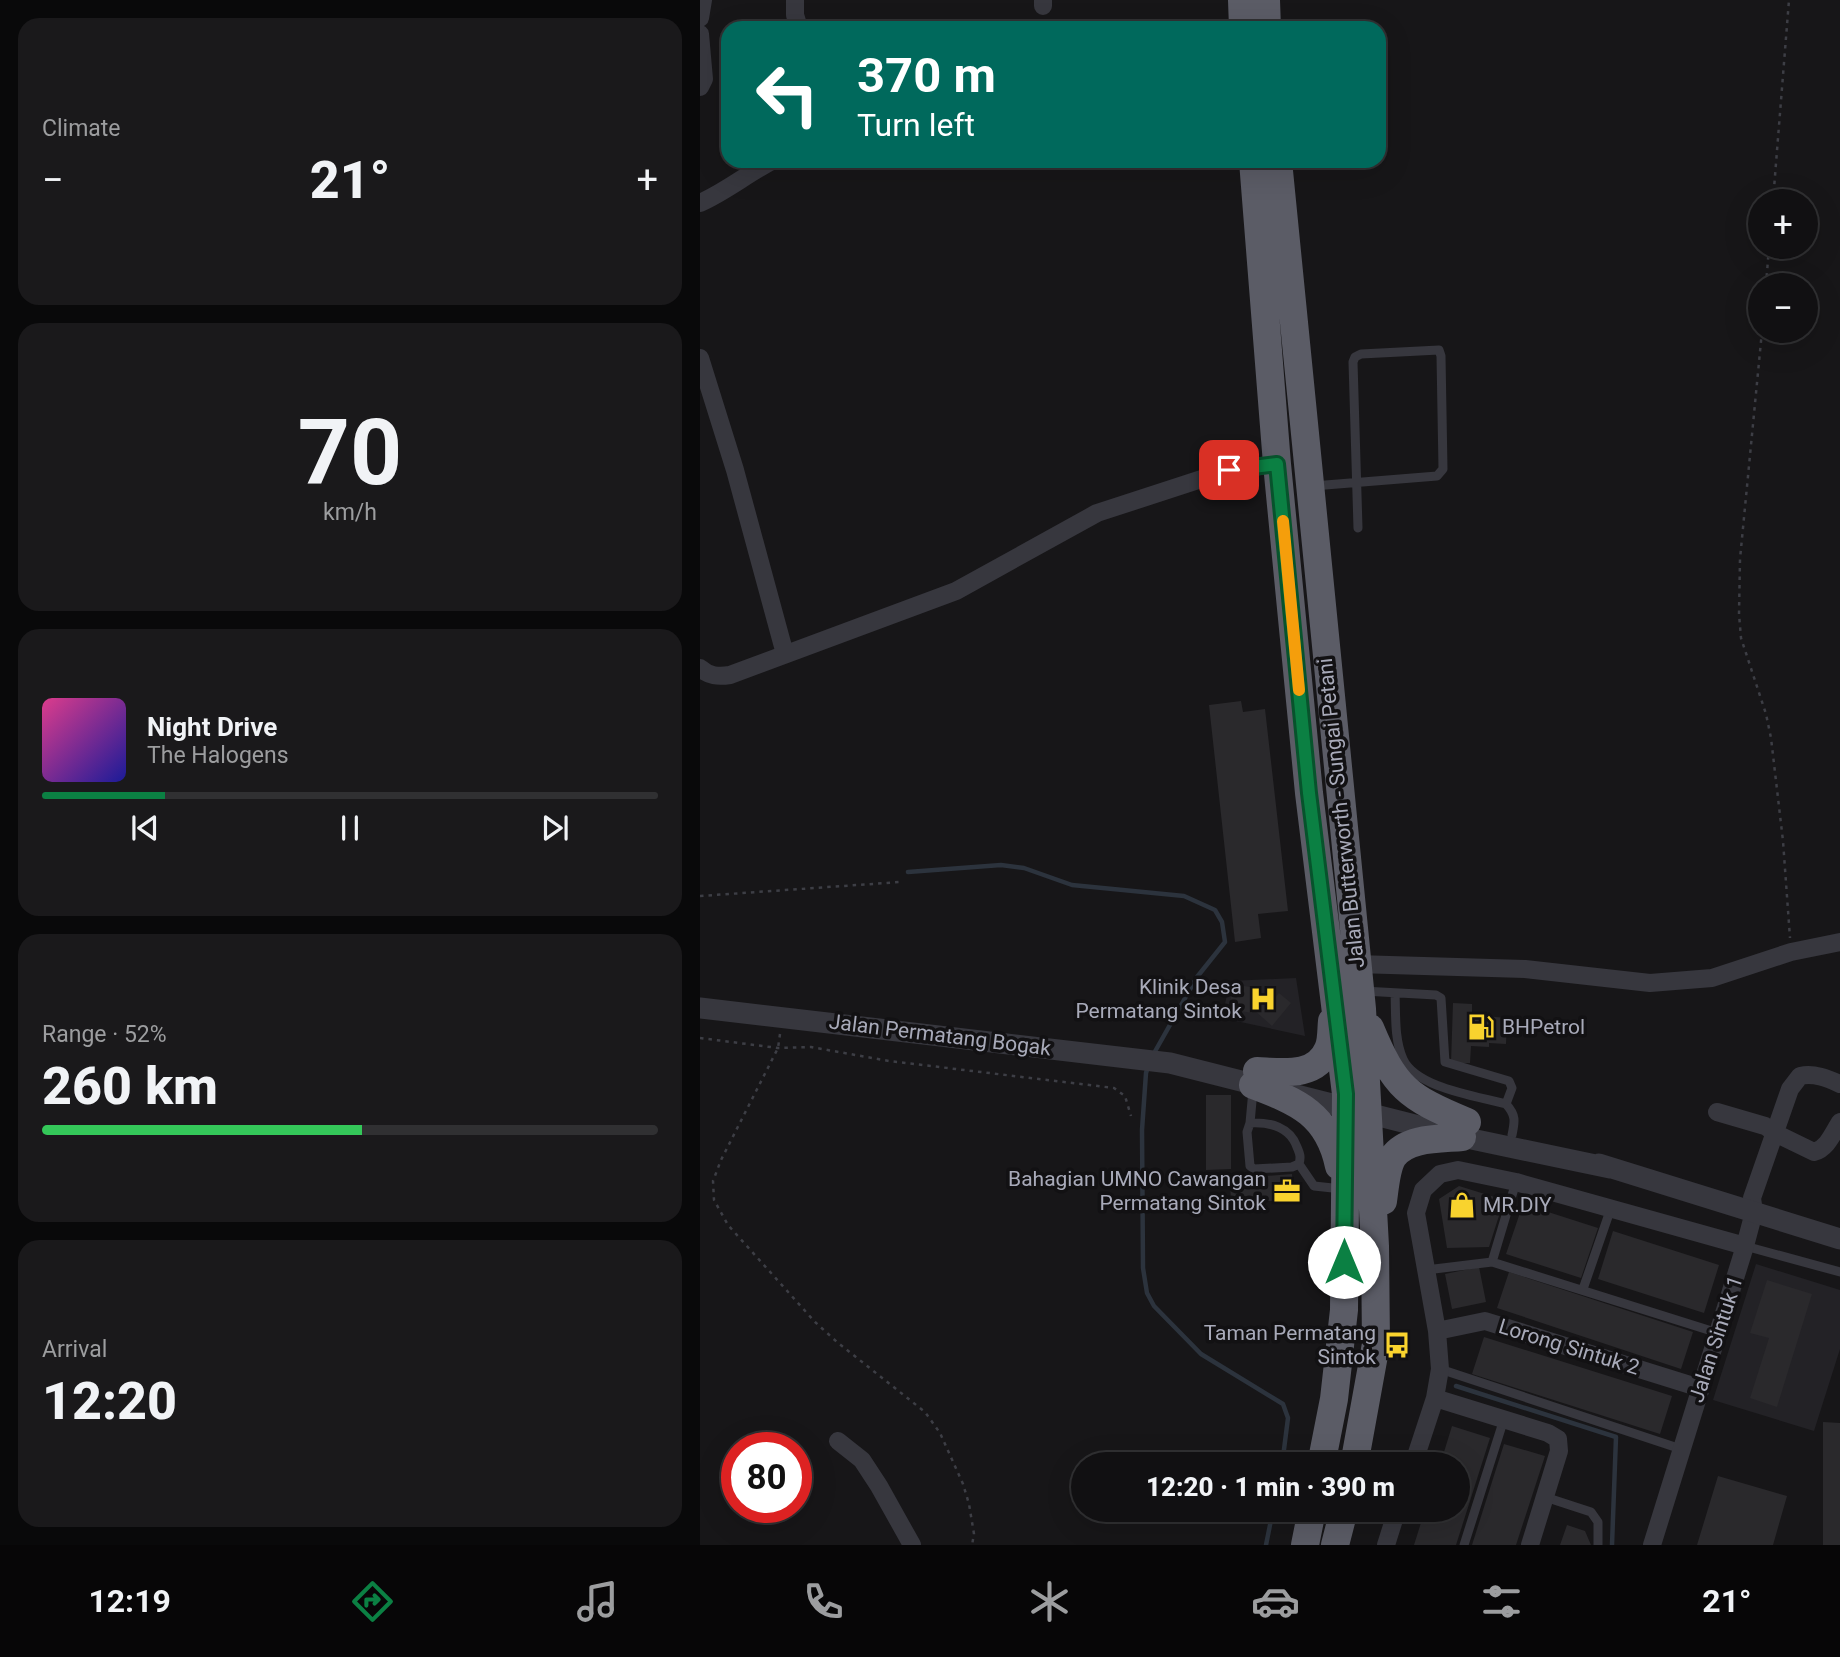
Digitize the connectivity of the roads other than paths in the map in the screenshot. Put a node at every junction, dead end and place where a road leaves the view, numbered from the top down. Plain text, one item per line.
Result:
1 (703, 0) edge
2 (795, 0) edge
3 (1242, 0) edge
4 (1266, 0) edge
5 (700, 18) edge
6 (797, 21) edge
7 (1244, 21) edge
8 (1267, 21) edge
9 (700, 34) edge
10 (700, 87) edge
11 (761, 168) edge
12 (1253, 168) edge
13 (1279, 168) edge
14 (700, 203) edge
15 (700, 358) edge
16 (1269, 465) junction
17 (1352, 482) junction
18 (1318, 485) junction
19 (1358, 528) dead end
20 (785, 654) junction
21 (700, 668) edge
22 (1840, 942) edge
23 (1353, 989) junction
24 (1395, 993) junction
25 (700, 1008) edge
26 (1255, 1078) junction
27 (1840, 1083) edge
28 (1357, 1103) junction
29 (1506, 1104) junction
30 (1717, 1112) dead end
31 (1840, 1122) edge
32 (1250, 1123) junction
33 (1464, 1129) junction
34 (1775, 1133) junction
35 (1512, 1135) junction
36 (1299, 1164) junction
37 (1610, 1168) junction
38 (1516, 1182) junction
39 (1344, 1189) junction
40 (1611, 1208) junction
41 (1754, 1212) junction
42 (1840, 1239) edge
43 (1375, 1246) junction
44 (1745, 1246) junction
45 (1492, 1262) junction
46 (1426, 1270) junction
47 (1840, 1272) edge
48 (1583, 1289) junction
49 (1437, 1331) junction
50 (1718, 1333) junction
51 (1440, 1369) junction
52 (1700, 1388) junction
53 (1435, 1398) junction
54 (1504, 1419) junction
55 (838, 1441) dead end
56 (1681, 1449) junction
57 (1324, 1452) edge
58 (1355, 1452) edge
59 (1417, 1452) edge
60 (1545, 1497) junction
61 (1310, 1522) edge
62 (1341, 1522) edge
63 (1393, 1522) edge
64 (912, 1545) edge
65 (1305, 1545) edge
66 (1335, 1545) edge
67 (1386, 1545) edge
68 (1464, 1545) edge
69 (1530, 1545) edge
70 (1598, 1545) edge
71 (1652, 1545) edge

1 - 5 street
2 - 6 street
3 - 7 highway
4 - 8 highway
9 - 10 street
11 - 14 street
12 - 16 highway, Jalan Butterworth - Sungai Petani
13 - 18 highway, Jalan Butterworth - Sungai Petani
15 - 20 street
16 - 20 street
16 - 23 highway, Jalan Butterworth - Sungai Petani
17 - 17 lane
17 - 18 lane
17 - 19 lane
18 - 23 highway, Jalan Butterworth - Sungai Petani
20 - 21 street
22 - 23 street
23 - 24 lane
23 - 26 highway
23 - 28 highway, Jalan Butterworth - Sungai Petani
23 - 33 highway
24 - 29 lane
24 - 29 lane
25 - 26 street, Jalan Permatang Bogak
26 - 28 street, Jalan Permatang Bogak
26 - 32 lane
26 - 39 highway
27 - 34 street, Jalan Sintuk 1
28 - 33 street, Jalan Permatang Bogak
28 - 39 highway, Jalan Butterworth - Sungai Petani
28 - 43 highway, Jalan Butterworth - Sungai Petani
29 - 35 lane
30 - 34 street
31 - 34 street
32 - 36 lane
32 - 36 lane
33 - 35 street
33 - 37 street
33 - 43 highway
34 - 41 street, Jalan Sintuk 1
35 - 37 street
36 - 39 lane
37 - 41 street
38 - 40 street
38 - 45 lane
38 - 46 street
39 - 57 highway, Jalan Butterworth - Sungai Petani
40 - 44 street
40 - 48 lane
41 - 42 street
41 - 44 street, Jalan Sintuk 1
43 - 58 highway, Jalan Butterworth - Sungai Petani
44 - 47 lane
44 - 50 street, Jalan Sintuk 1
45 - 46 lane
45 - 48 lane
46 - 49 street
48 - 50 lane
49 - 51 street
49 - 52 street, Lorong Sintuk 2
50 - 52 street, Jalan Sintuk 1
51 - 53 street
51 - 56 lane
52 - 56 street, Jalan Sintuk 1
53 - 54 street
53 - 59 street
54 - 60 street
54 - 68 lane
55 - 64 street
56 - 71 street, Jalan Sintuk 1
60 - 69 street
60 - 70 lane
61 - 65 highway
62 - 66 highway
63 - 67 street

